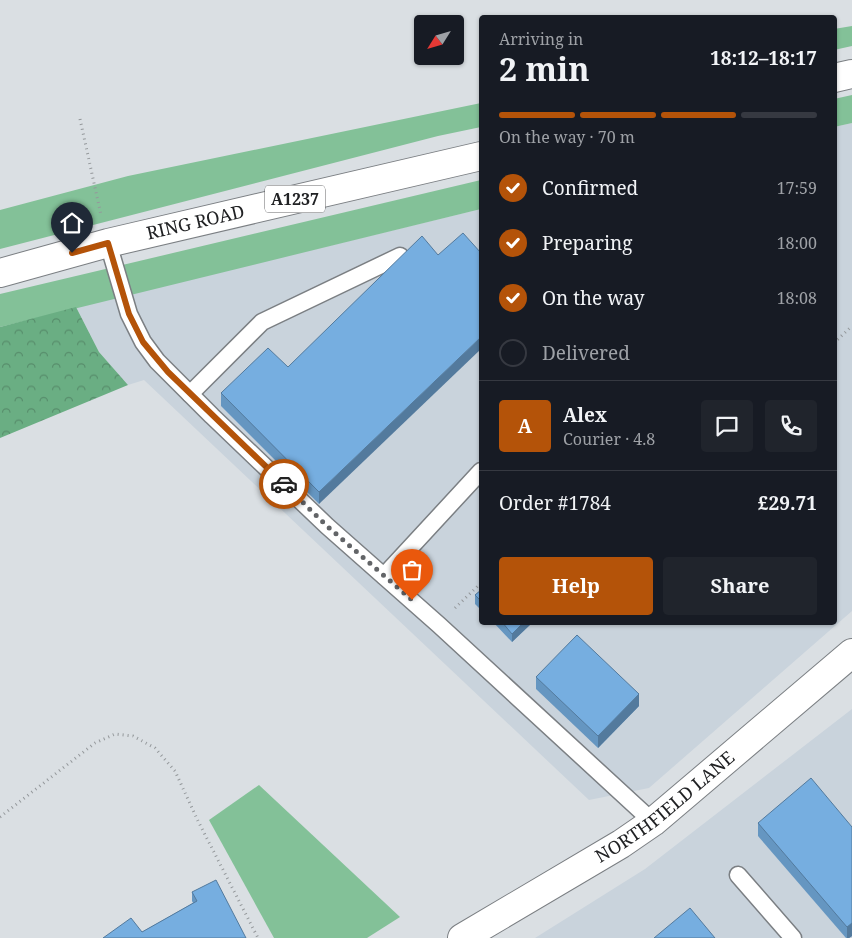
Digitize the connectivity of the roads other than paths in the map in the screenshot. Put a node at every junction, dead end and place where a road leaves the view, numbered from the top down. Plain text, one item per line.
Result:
1 (852, 74) edge
2 (837, 77) edge
3 (479, 156) edge
4 (108, 243) junction
5 (400, 256) edge
6 (0, 273) edge
7 (190, 394) junction
8 (479, 473) edge
9 (384, 576) junction
10 (852, 653) edge
11 (653, 822) junction
12 (738, 874) dead end
13 (462, 938) edge
14 (793, 938) edge

1 - 2 main road
3 - 4 main road, RING ROAD / A1237
4 - 6 main road, RING ROAD / A1237
4 - 7 lane
5 - 7 lane
7 - 9 lane
8 - 9 lane
9 - 11 lane
10 - 11 main road, NORTHFIELD LANE
11 - 13 main road, NORTHFIELD LANE
12 - 14 lane

